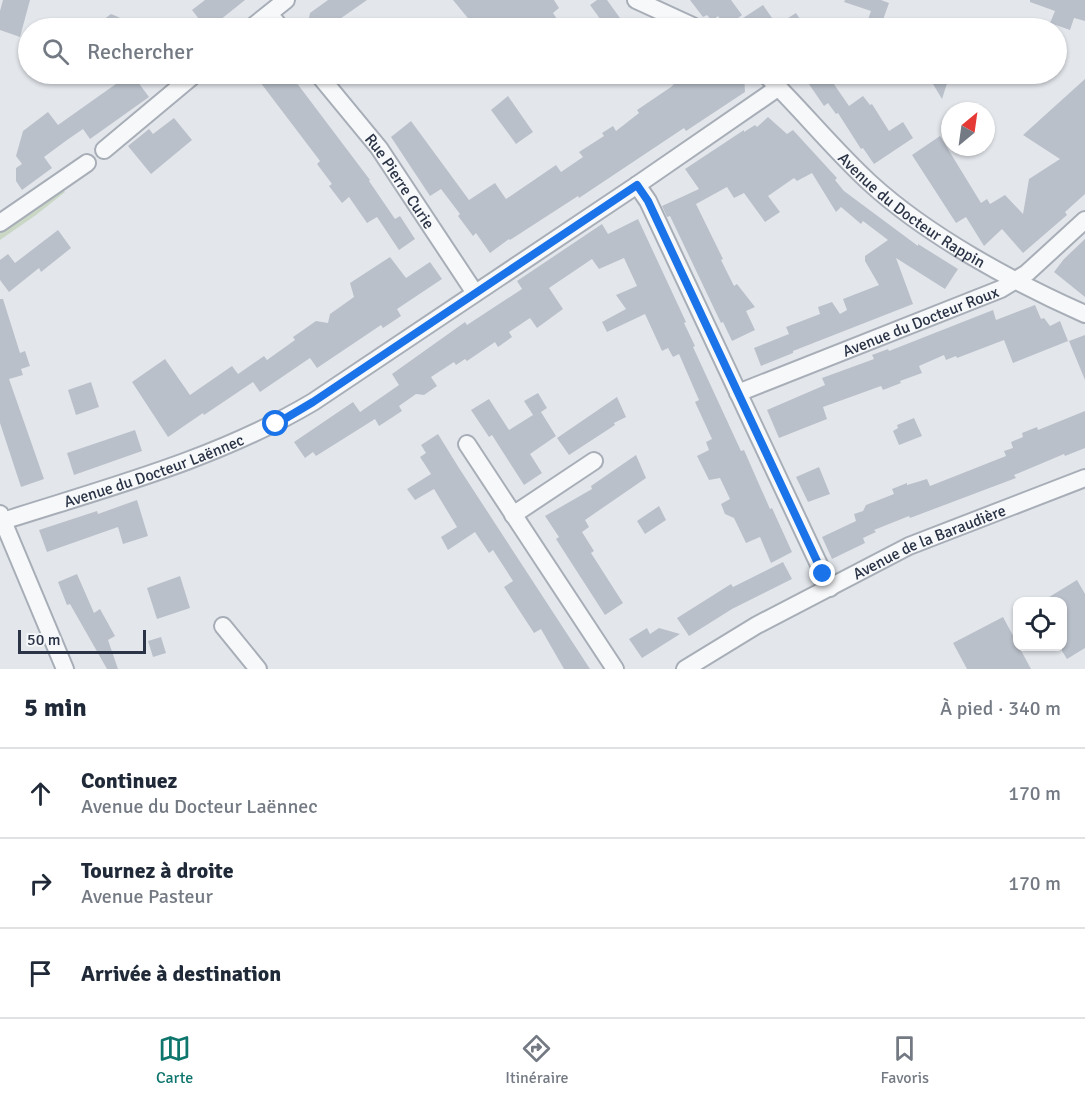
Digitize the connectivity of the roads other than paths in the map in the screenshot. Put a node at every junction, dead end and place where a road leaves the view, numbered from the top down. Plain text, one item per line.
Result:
1 (286, 0) edge
2 (636, 0) edge
3 (269, 14) junction
4 (264, 18) edge
5 (272, 18) edge
6 (675, 18) edge
7 (183, 84) edge
8 (326, 84) edge
9 (776, 84) edge
10 (779, 87) junction
11 (104, 150) dead end
12 (87, 163) dead end
13 (637, 185) junction
14 (1085, 220) edge
15 (0, 223) edge
16 (1016, 280) junction
17 (475, 293) junction
18 (1085, 314) edge
19 (738, 393) junction
20 (467, 444) dead end
21 (594, 461) dead end
22 (1085, 478) edge
23 (513, 515) junction
24 (1, 517) edge
25 (830, 588) junction
26 (223, 626) dead end
27 (65, 669) edge
28 (258, 669) edge
29 (615, 669) edge
30 (685, 669) edge

1 - 3 street
2 - 6 street
3 - 4 street
3 - 5 street
7 - 11 street
8 - 17 street, Rue Pierre Curie
9 - 10 street, Avenue du Docteur Rappin
10 - 13 street, Avenue du Docteur Laënnec
10 - 16 street, Avenue du Docteur Rappin
12 - 15 street
13 - 17 street, Avenue du Docteur Laënnec
13 - 19 street
14 - 16 street, Avenue du Docteur Roux
16 - 18 street, Avenue du Docteur Rappin
16 - 19 street, Avenue du Docteur Roux
17 - 24 street, Avenue du Docteur Laënnec
19 - 25 street
20 - 23 street
21 - 23 street
22 - 25 street, Avenue de la Baraudière
23 - 29 street
24 - 27 street
25 - 30 street, Avenue de la Baraudière
26 - 28 street

